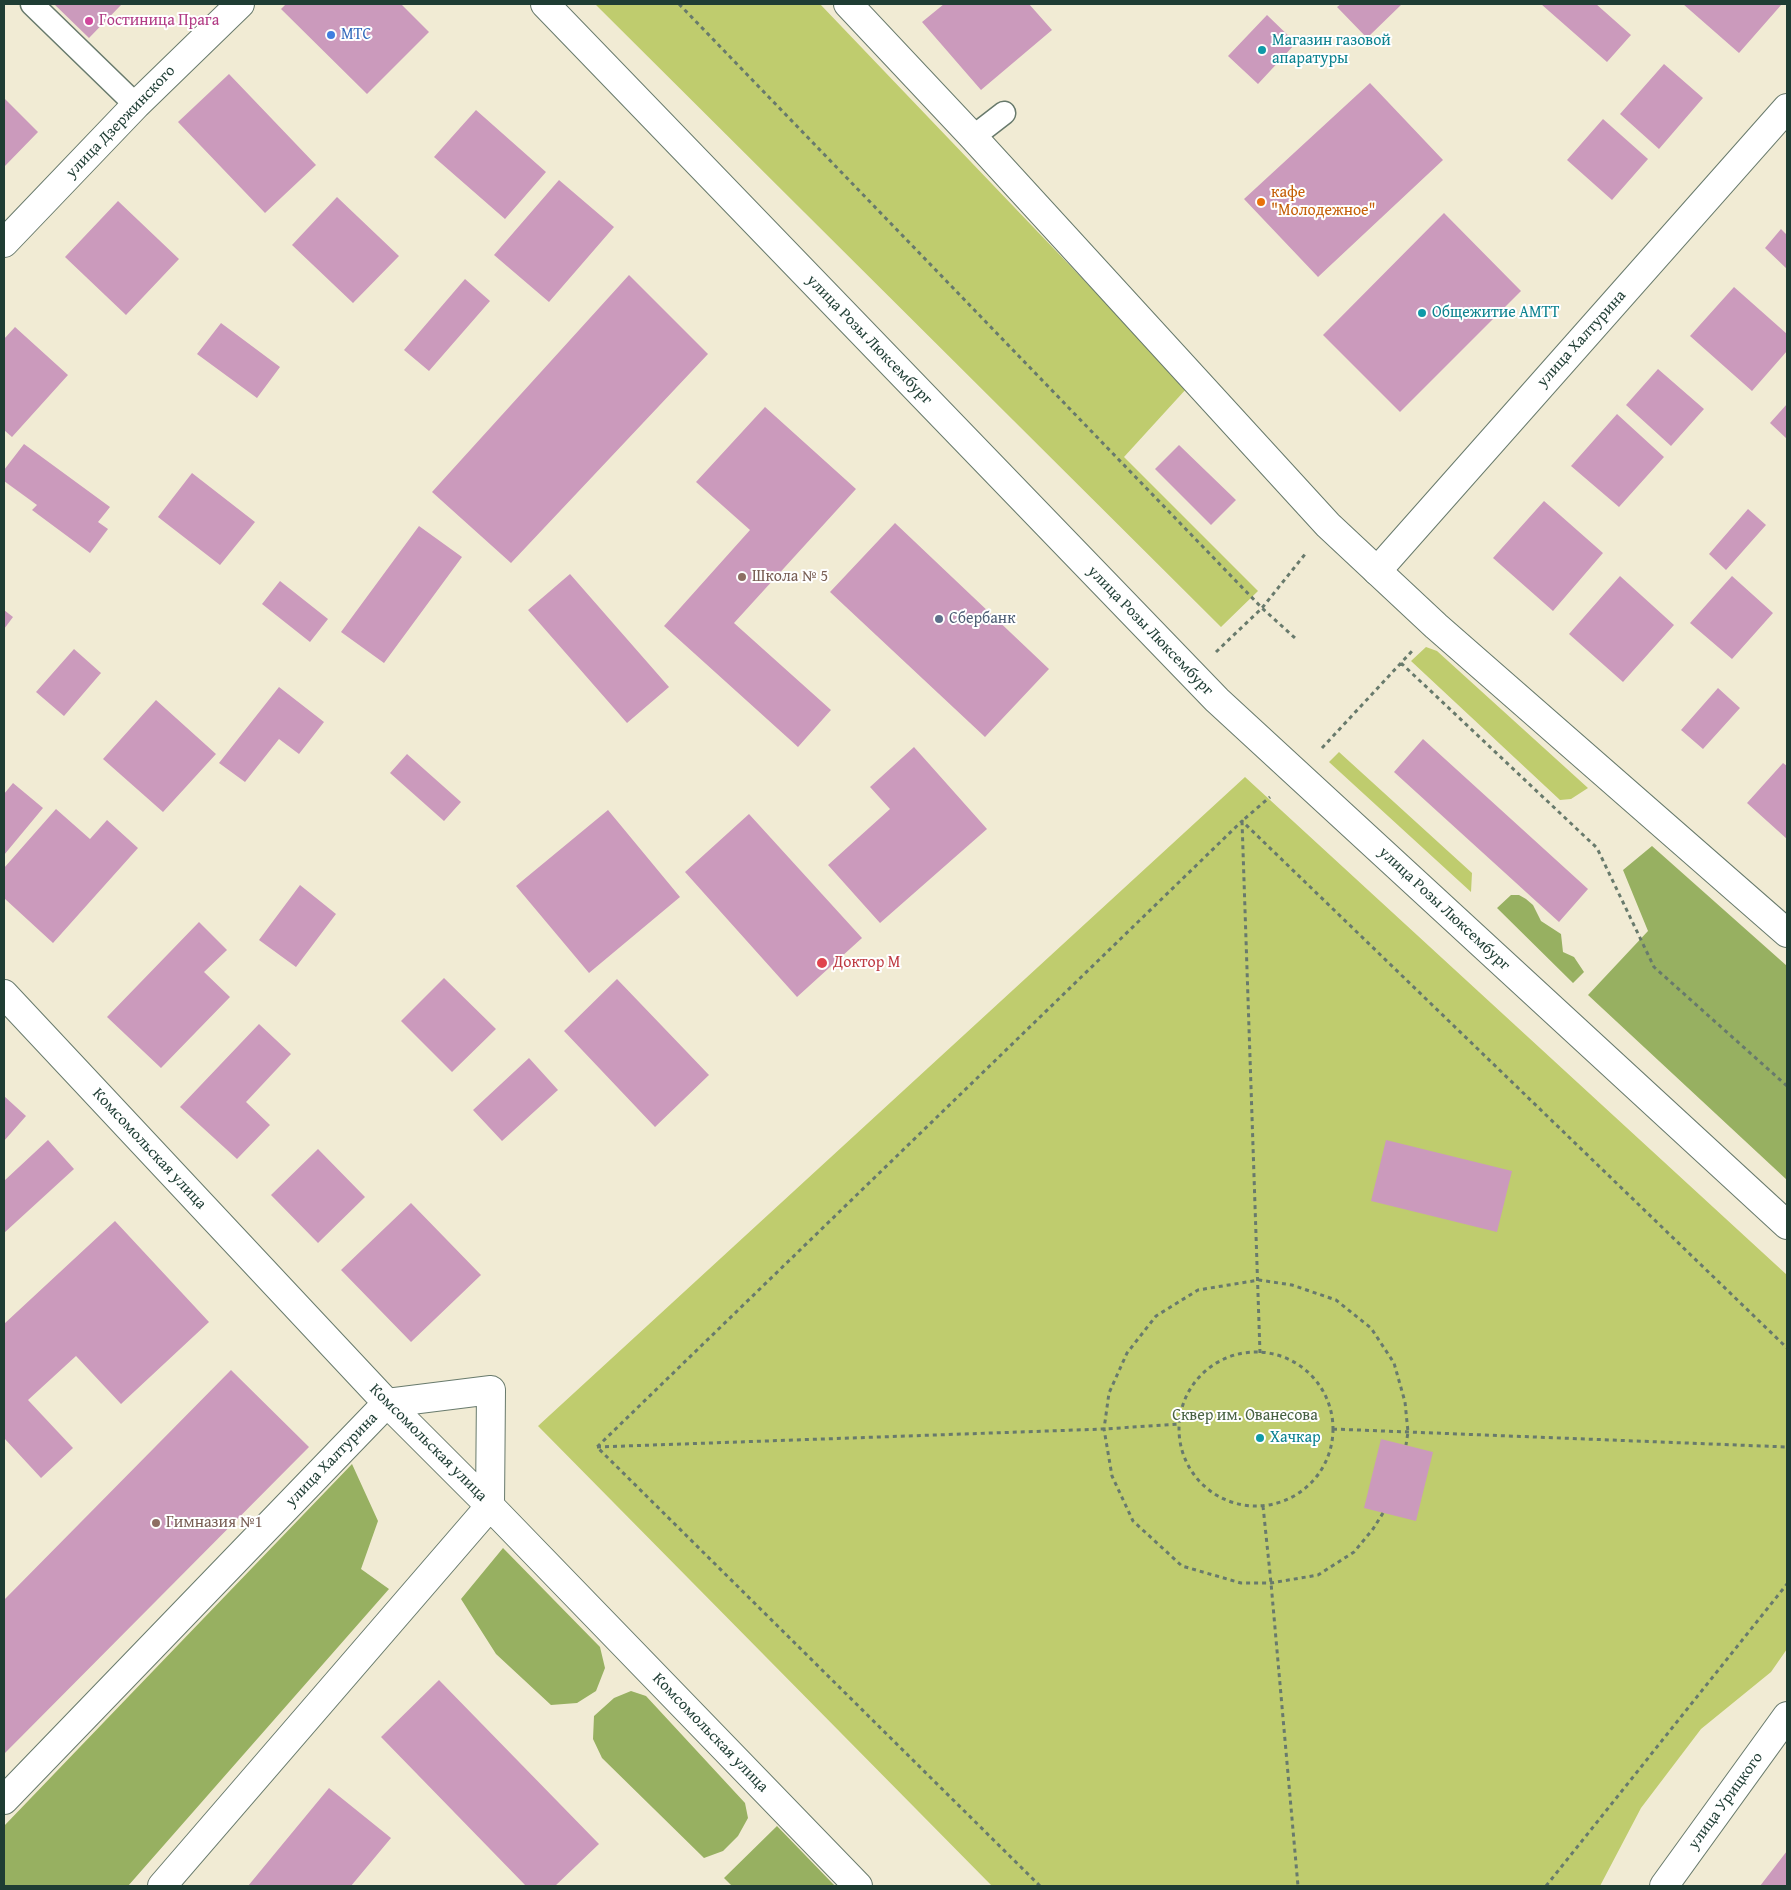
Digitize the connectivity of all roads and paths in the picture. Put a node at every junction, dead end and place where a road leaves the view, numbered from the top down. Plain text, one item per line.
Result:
1 (32, 4) edge
2 (240, 4) edge
3 (545, 4) edge
4 (679, 4) edge
5 (848, 4) edge
6 (136, 105) junction
7 (1787, 108) edge
8 (1004, 113) dead end
9 (973, 137) junction
10 (4, 243) edge
11 (1328, 525) junction
12 (1377, 571) junction
13 (1262, 608) junction
14 (1436, 626) junction
15 (1295, 638) dead end
16 (1401, 663) junction
17 (1192, 675) junction
18 (1297, 774) junction
19 (1242, 821) junction
20 (1787, 933) edge
21 (4, 994) edge
22 (1787, 1086) edge
23 (1787, 1225) edge
24 (1259, 1280) junction
25 (1787, 1348) edge
26 (1260, 1353) junction
27 (387, 1403) junction
28 (1179, 1424) junction
29 (1104, 1429) junction
30 (1333, 1429) junction
31 (1408, 1432) junction
32 (1406, 1445) dead end
33 (597, 1447) junction
34 (1787, 1447) edge
35 (490, 1506) junction
36 (1263, 1506) junction
37 (1383, 1513) dead end
38 (1271, 1583) junction
39 (1787, 1584) edge
40 (1787, 1716) edge
41 (4, 1800) edge
42 (162, 1886) edge
43 (858, 1886) edge
44 (1040, 1886) edge
45 (1298, 1886) edge
46 (1546, 1886) edge
47 (1664, 1886) edge

1 - 6 lane
2 - 6 main road, улица Дзержинского
3 - 17 main road, улица Розы Люксембург
4 - 13 path
5 - 9 main road
6 - 10 main road, улица Дзержинского
7 - 12 main road, улица Халтурина
8 - 9 lane
9 - 11 main road
11 - 12 main road
11 - 13 path
12 - 14 main road
13 - 15 path
13 - 17 path
14 - 16 path
14 - 20 main road
16 - 18 path
16 - 22 path
17 - 18 main road, улица Розы Люксембург
18 - 19 path
18 - 23 main road, улица Розы Люксембург
19 - 24 path
19 - 25 path
19 - 33 path
21 - 27 main road, Комсомольская улица
24 - 26 path
24 - 29 path
24 - 31 path
26 - 28 path
26 - 30 path
27 - 35 main road, Комсомольская улица
27 - 35 main road, улица Халтурина
27 - 41 main road, улица Халтурина
28 - 29 path
28 - 36 path
29 - 33 path
29 - 38 path
30 - 31 path
30 - 36 path
31 - 32 path
31 - 34 path
33 - 44 path
35 - 42 main road
35 - 43 main road, Комсомольская улица
36 - 38 path
37 - 38 path
38 - 45 path
39 - 46 path
40 - 47 main road, улица Урицкого

